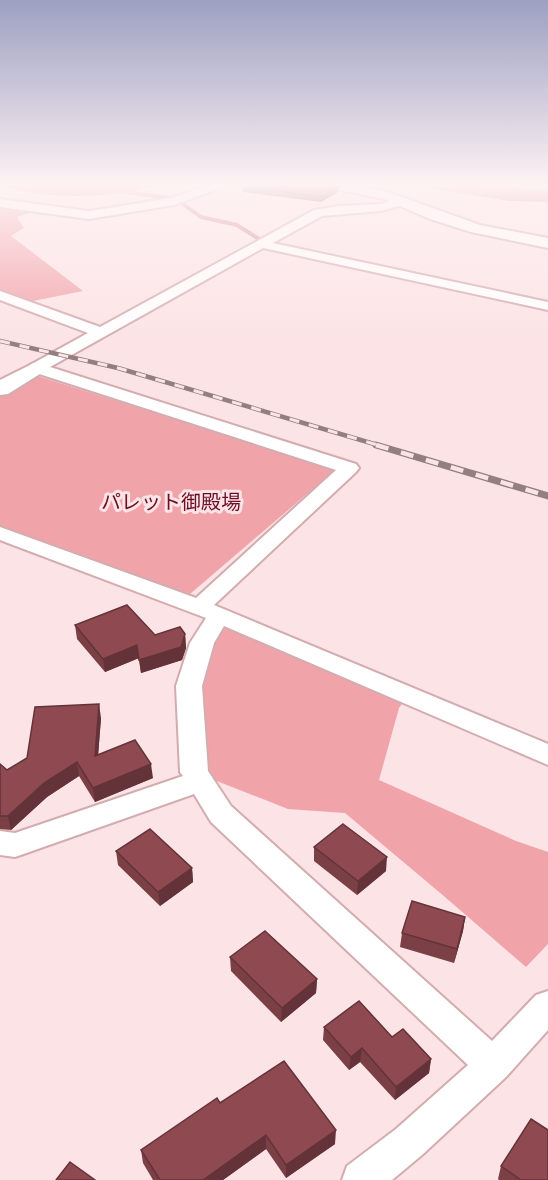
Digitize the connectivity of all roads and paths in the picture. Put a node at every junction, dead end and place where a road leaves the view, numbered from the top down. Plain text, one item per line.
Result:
1 (272, 238) edge
2 (523, 238) edge
3 (548, 243) edge
4 (261, 244) junction
5 (0, 295) edge
6 (548, 306) edge
7 (100, 332) junction
8 (36, 368) junction
9 (0, 389) edge
10 (0, 533) edge
11 (209, 611) junction
12 (548, 755) edge
13 (200, 781) junction
14 (0, 843) edge
15 (548, 1006) edge
16 (493, 1065) junction
17 (361, 1180) edge

1 - 4 street
2 - 3 street
4 - 6 street
4 - 7 street
5 - 7 street
7 - 8 street
8 - 9 street
8 - 11 street
10 - 11 street
11 - 12 street
11 - 13 street
13 - 14 street
13 - 16 street
15 - 16 street
16 - 17 street

